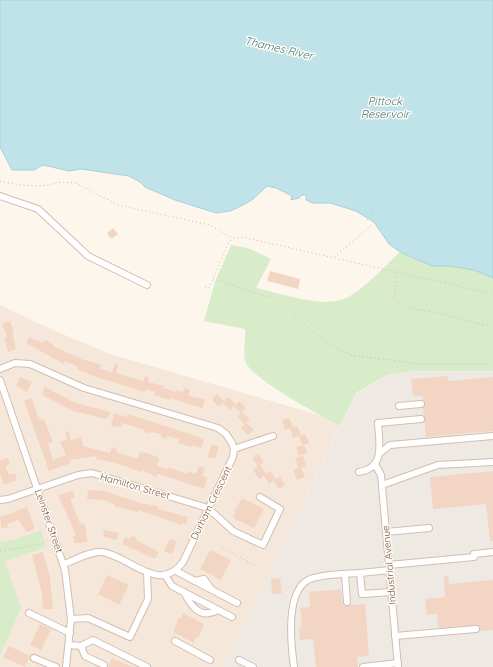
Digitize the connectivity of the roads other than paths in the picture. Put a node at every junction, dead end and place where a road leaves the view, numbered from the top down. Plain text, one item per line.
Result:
1 (0, 196) edge
2 (147, 285) dead end
3 (0, 369) edge
4 (0, 380) edge
5 (421, 404) dead end
6 (399, 406) dead end
7 (421, 418) dead end
8 (273, 436) dead end
9 (493, 436) edge
10 (234, 449) junction
11 (380, 453) junction
12 (493, 462) edge
13 (375, 464) junction
14 (359, 472) dead end
15 (382, 485) junction
16 (38, 488) junction
17 (260, 497) dead end
18 (0, 500) edge
19 (208, 508) junction
20 (428, 528) dead end
21 (386, 532) junction
22 (493, 552) edge
23 (64, 564) junction
24 (389, 568) junction
25 (176, 571) junction
26 (147, 572) junction
27 (360, 573) junction
28 (345, 574) junction
29 (165, 575) junction
30 (184, 592) junction
31 (392, 592) junction
32 (347, 602) dead end
33 (238, 603) dead end
34 (218, 610) junction
35 (29, 612) dead end
36 (232, 617) dead end
37 (71, 619) junction
38 (476, 629) dead end
39 (70, 633) junction
40 (396, 636) junction
41 (175, 641) dead end
42 (69, 645) junction
43 (81, 646) junction
44 (34, 658) dead end
45 (210, 660) dead end
46 (239, 660) dead end
47 (104, 665) dead end
48 (398, 665) edge
49 (56, 667) edge
50 (66, 667) edge
51 (147, 667) edge
52 (253, 667) edge
53 (294, 667) edge
54 (364, 667) edge

1 - 2 street
3 - 10 street
4 - 16 street, Leinster Street
5 - 6 street
7 - 11 street
8 - 10 street
9 - 11 street
10 - 19 street, Durham Crescent
11 - 13 street
12 - 15 street
13 - 14 street
13 - 15 street, Industrial Avenue
15 - 21 street, Industrial Avenue
16 - 18 street, Hamilton Street
16 - 19 street, Hamilton Street
16 - 23 street, Leinster Street
17 - 19 street
19 - 25 street, Durham Crescent
20 - 21 street
21 - 24 street, Industrial Avenue
22 - 24 street
23 - 26 street
23 - 37 street, Leinster Street
24 - 27 street
24 - 31 street, Industrial Avenue
25 - 29 street
25 - 33 street
26 - 29 street
26 - 37 street
27 - 28 street
27 - 31 street
28 - 32 street
28 - 53 street
29 - 30 street
30 - 34 street
30 - 34 street
31 - 40 street, Industrial Avenue
34 - 36 street
35 - 39 street
37 - 39 street, Leinster Street
38 - 40 street
39 - 42 street, Leinster Street
40 - 48 street, Industrial Avenue
41 - 45 street
42 - 43 street
42 - 50 street, Leinster Street
43 - 47 street
43 - 51 street
44 - 49 street
46 - 52 street
48 - 54 street

